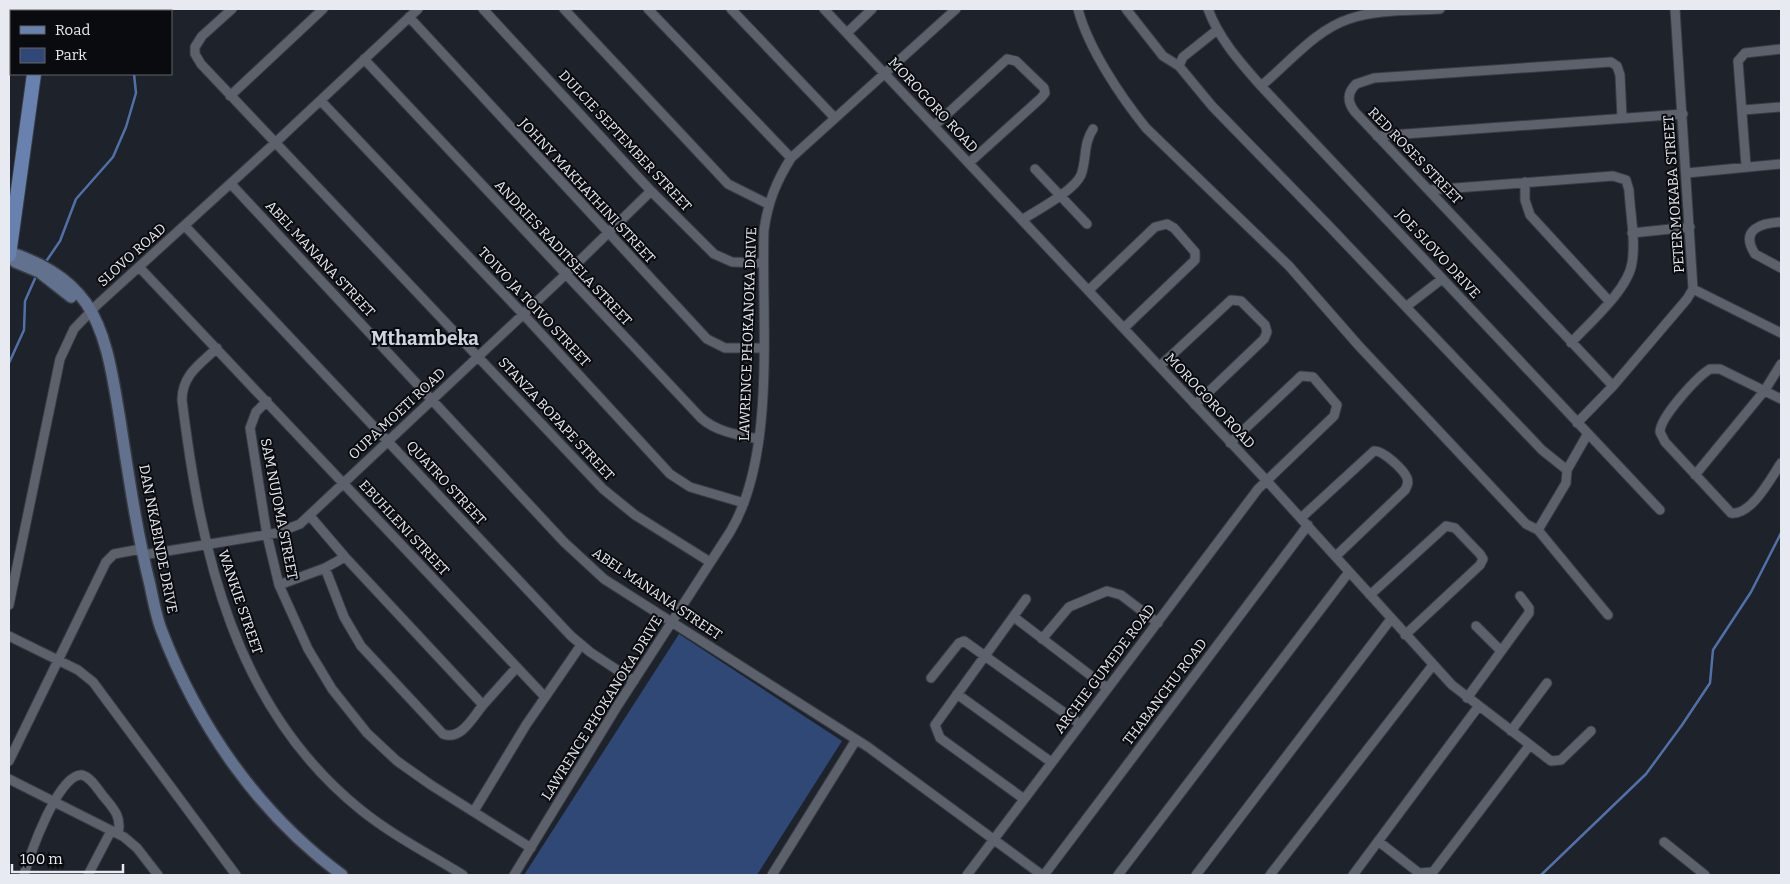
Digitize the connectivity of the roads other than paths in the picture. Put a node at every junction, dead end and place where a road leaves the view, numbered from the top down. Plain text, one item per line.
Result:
1 (232, 9) edge
2 (323, 9) edge
3 (418, 9) edge
4 (482, 9) edge
5 (564, 9) edge
6 (648, 9) edge
7 (730, 9) edge
8 (824, 9) edge
9 (872, 9) edge
10 (956, 9) edge
11 (1078, 9) edge
12 (1126, 9) edge
13 (1208, 9) edge
14 (1440, 9) edge
15 (1675, 9) edge
16 (409, 17) junction
17 (1216, 30) junction
18 (847, 32) junction
19 (1781, 49) edge
20 (364, 59) junction
21 (1179, 66) junction
22 (885, 73) junction
23 (34, 75) edge
24 (1261, 86) junction
25 (230, 96) junction
26 (321, 101) junction
27 (1781, 107) edge
28 (1743, 110) junction
29 (1683, 114) junction
30 (834, 117) junction
31 (1622, 118) junction
32 (934, 126) junction
33 (1093, 129) dead end
34 (1377, 136) junction
35 (276, 142) junction
36 (791, 158) junction
37 (969, 163) junction
38 (1781, 164) edge
39 (1746, 166) junction
40 (1036, 169) dead end
41 (1687, 174) junction
42 (1524, 182) junction
43 (231, 184) junction
44 (1428, 190) junction
45 (651, 191) junction
46 (1060, 194) junction
47 (768, 204) junction
48 (1022, 220) junction
49 (1781, 222) edge
50 (1088, 224) dead end
51 (185, 226) junction
52 (1690, 227) junction
53 (1632, 233) junction
54 (608, 234) junction
55 (9, 253) edge
56 (9, 260) edge
57 (27, 262) junction
58 (763, 263) junction
59 (140, 268) junction
60 (1781, 268) edge
61 (566, 275) junction
62 (1442, 279) junction
63 (1693, 289) junction
64 (1088, 290) junction
65 (1610, 301) junction
66 (1407, 306) junction
67 (89, 314) junction
68 (523, 314) junction
69 (1124, 328) junction
70 (1781, 333) edge
71 (1571, 343) junction
72 (217, 348) junction
73 (763, 348) junction
74 (479, 356) junction
75 (1781, 364) edge
76 (1160, 366) junction
77 (1613, 386) junction
78 (1765, 390) junction
79 (1781, 399) edge
80 (434, 400) junction
81 (267, 401) junction
82 (1195, 405) junction
83 (1577, 423) junction
84 (1587, 435) junction
85 (759, 439) junction
86 (388, 441) junction
87 (1230, 443) junction
88 (1781, 463) edge
89 (1567, 470) junction
90 (1696, 475) junction
91 (1266, 480) junction
92 (343, 483) junction
93 (744, 503) junction
94 (1660, 510) dead end
95 (310, 516) junction
96 (1305, 522) junction
97 (1538, 530) junction
98 (267, 535) junction
99 (206, 545) junction
100 (142, 552) junction
101 (1336, 556) junction
102 (345, 557) junction
103 (710, 562) junction
104 (326, 568) junction
105 (1349, 572) junction
106 (279, 585) junction
107 (1370, 595) junction
108 (1520, 596) dead end
109 (1026, 599) dead end
110 (9, 605) edge
111 (1608, 615) dead end
112 (1014, 617) junction
113 (1390, 619) junction
114 (672, 623) junction
115 (1158, 623) junction
116 (1476, 626) dead end
117 (1405, 635) junction
118 (9, 636) edge
119 (1042, 639) junction
120 (581, 645) junction
121 (1501, 651) junction
122 (986, 656) junction
123 (59, 660) junction
124 (1433, 665) junction
125 (517, 667) junction
126 (931, 678) dead end
127 (634, 682) junction
128 (1547, 683) dead end
129 (1107, 688) junction
130 (956, 694) junction
131 (546, 696) junction
132 (1467, 698) junction
133 (483, 705) junction
134 (1478, 708) junction
135 (1080, 724) junction
136 (1511, 731) junction
137 (1591, 731) dead end
138 (856, 740) junction
139 (1529, 746) junction
140 (9, 761) edge
141 (1052, 762) junction
142 (9, 779) edge
143 (1024, 799) junction
144 (54, 804) junction
145 (474, 811) junction
146 (115, 832) junction
147 (993, 840) junction
148 (1378, 842) junction
149 (1664, 842) dead end
150 (531, 848) junction
151 (24, 875) edge
152 (88, 875) edge
153 (158, 875) edge
154 (236, 875) edge
155 (342, 875) edge
156 (463, 875) edge
157 (514, 875) edge
158 (772, 875) edge
159 (967, 875) edge
160 (1043, 875) edge
161 (1118, 875) edge
162 (1196, 875) edge
163 (1270, 875) edge
164 (1352, 875) edge
165 (1705, 875) edge

1 - 25 street, STANZA BOPAPE STREET
2 - 25 street
3 - 16 street, SLOVO ROAD
4 - 45 street, DULCIE SEPTEMBER STREET
5 - 47 street
6 - 36 street
7 - 30 street
8 - 18 street, MOROGORO ROAD
9 - 18 street
10 - 22 street, LAWRENCE PHOKANOKA DRIVE
11 - 97 street
12 - 21 street
13 - 17 street, JOE SLOVO DRIVE
14 - 24 street
15 - 29 street, PETER MOKABA STREET
16 - 20 street, SLOVO ROAD
16 - 54 street, JOHNY MAKHATHINI STREET
17 - 21 street
17 - 24 street, JOE SLOVO DRIVE
18 - 22 street, MOROGORO ROAD
19 - 28 street
20 - 26 street, SLOVO ROAD
20 - 61 street, ANDRIES RADITSELA STREET
21 - 66 street
22 - 30 street, LAWRENCE PHOKANOKA DRIVE
22 - 32 street, MOROGORO ROAD
23 - 55 main road
24 - 62 street, JOE SLOVO DRIVE
25 - 35 street, STANZA BOPAPE STREET
26 - 35 street, SLOVO ROAD
26 - 68 street, TOIVO JA TOIVO STREET
27 - 28 street
28 - 39 street
29 - 31 street
29 - 41 street, PETER MOKABA STREET
30 - 36 street, LAWRENCE PHOKANOKA DRIVE
31 - 34 street
31 - 34 street, RED ROSES STREET
32 - 37 street, MOROGORO ROAD
32 - 37 street
33 - 46 street
34 - 44 street, RED ROSES STREET
35 - 43 street, SLOVO ROAD
35 - 74 street, STANZA BOPAPE STREET
36 - 47 street, LAWRENCE PHOKANOKA DRIVE
37 - 48 street, MOROGORO ROAD
38 - 39 street
39 - 41 street
40 - 46 street
41 - 52 street, PETER MOKABA STREET
42 - 44 street
42 - 53 street
42 - 65 street
43 - 51 street, SLOVO ROAD
43 - 80 street, ABEL MANANA STREET
44 - 71 street, RED ROSES STREET
45 - 54 street, OUPA MOETI ROAD
45 - 58 street, DULCIE SEPTEMBER STREET
46 - 48 street
46 - 50 street
47 - 58 street, LAWRENCE PHOKANOKA DRIVE
48 - 64 street, MOROGORO ROAD
49 - 60 street
51 - 59 street, SLOVO ROAD
51 - 86 street, QUATRO STREET
52 - 53 street
52 - 63 street, PETER MOKABA STREET
53 - 65 street
54 - 61 street, OUPA MOETI ROAD
54 - 73 street, JOHNY MAKHATHINI STREET
55 - 57 street, DAN NKABINDE DRIVE
56 - 57 street, DAN NKABINDE DRIVE
57 - 67 street, DAN NKABINDE DRIVE
58 - 73 street, LAWRENCE PHOKANOKA DRIVE
59 - 67 street, SLOVO ROAD
59 - 72 street, EBUHLENI STREET
61 - 68 street, OUPA MOETI ROAD
61 - 85 street, ANDRIES RADITSELA STREET
62 - 66 street
62 - 83 street, JOE SLOVO DRIVE
63 - 70 street
63 - 77 street, PETER MOKABA STREET
64 - 69 street, MOROGORO ROAD
64 - 69 street
65 - 71 street
66 - 89 street
67 - 100 street, DAN NKABINDE DRIVE
67 - 110 street, SLOVO ROAD
68 - 74 street, OUPA MOETI ROAD
68 - 93 street, TOIVO JA TOIVO STREET
69 - 76 street, MOROGORO ROAD
71 - 77 street, RED ROSES STREET
72 - 81 street, EBUHLENI STREET
72 - 99 street, WANKIE STREET
73 - 85 street, LAWRENCE PHOKANOKA DRIVE
74 - 80 street, OUPA MOETI ROAD
74 - 103 street, STANZA BOPAPE STREET
75 - 78 street
76 - 82 street, MOROGORO ROAD
76 - 82 street
77 - 83 street, PETER MOKABA STREET
78 - 79 street
78 - 90 street
78 - 90 street
80 - 86 street, OUPA MOETI ROAD
80 - 114 street, ABEL MANANA STREET
81 - 92 street, EBUHLENI STREET
81 - 98 street, SAM NUJOMA STREET
82 - 87 street, MOROGORO ROAD
83 - 84 street, JOE SLOVO DRIVE
84 - 89 street
84 - 94 street, JOE SLOVO DRIVE
85 - 93 street, LAWRENCE PHOKANOKA DRIVE
86 - 92 street, OUPA MOETI ROAD
86 - 120 street, QUATRO STREET
87 - 91 street, MOROGORO ROAD
87 - 91 street, ARCHIE GUMEDE ROAD
88 - 90 street
89 - 97 street
91 - 96 street, MOROGORO ROAD
91 - 115 street, ARCHIE GUMEDE ROAD
92 - 95 street, OUPA MOETI ROAD
92 - 125 street, EBUHLENI STREET
93 - 103 street, LAWRENCE PHOKANOKA DRIVE
95 - 98 street, OUPA MOETI ROAD
95 - 102 street
96 - 101 street, MOROGORO ROAD
96 - 101 street, THABANCHU ROAD
96 - 160 street, THABANCHU ROAD
97 - 111 street
98 - 99 street, OUPA MOETI ROAD
98 - 106 street, SAM NUJOMA STREET
99 - 100 street, OUPA MOETI ROAD
99 - 156 street, WANKIE STREET
100 - 123 street, OUPA MOETI ROAD
100 - 155 street, DAN NKABINDE DRIVE
101 - 105 street, MOROGORO ROAD
102 - 104 street
102 - 133 street
103 - 114 street, LAWRENCE PHOKANOKA DRIVE
104 - 106 street
104 - 133 street
105 - 107 street, MOROGORO ROAD
105 - 161 street
106 - 145 street, SAM NUJOMA STREET
107 - 113 street, MOROGORO ROAD
107 - 117 street
108 - 121 street
109 - 112 street
112 - 119 street
112 - 122 street
113 - 117 street, MOROGORO ROAD
113 - 162 street
114 - 127 street, LAWRENCE PHOKANOKA DRIVE
114 - 138 street, ABEL MANANA STREET
115 - 119 street
115 - 129 street, ARCHIE GUMEDE ROAD
116 - 121 street
117 - 124 street, MOROGORO ROAD
118 - 123 street
119 - 129 street
120 - 127 street, QUATRO STREET
120 - 131 street
121 - 132 street
122 - 126 street
122 - 130 street
122 - 135 street
123 - 140 street, OUPA MOETI ROAD
123 - 154 street
124 - 132 street, MOROGORO ROAD
124 - 163 street
125 - 131 street, EBUHLENI STREET
125 - 133 street
127 - 150 street, LAWRENCE PHOKANOKA DRIVE
128 - 136 street
129 - 135 street, ARCHIE GUMEDE ROAD
130 - 141 street
130 - 143 street
131 - 145 street
132 - 134 street, MOROGORO ROAD
134 - 136 street, MOROGORO ROAD
134 - 148 street
135 - 141 street, ARCHIE GUMEDE ROAD
136 - 139 street, MOROGORO ROAD
137 - 139 street, MOROGORO ROAD
138 - 147 street, ABEL MANANA STREET
138 - 158 street
139 - 148 street
141 - 143 street, ARCHIE GUMEDE ROAD
142 - 144 street
143 - 147 street, ARCHIE GUMEDE ROAD
144 - 146 street
144 - 146 street
144 - 151 street
145 - 150 street, SAM NUJOMA STREET
146 - 152 street
146 - 153 street
147 - 159 street, ARCHIE GUMEDE ROAD
147 - 160 street, ABEL MANANA STREET
148 - 164 street
149 - 165 street
150 - 157 street, LAWRENCE PHOKANOKA DRIVE

